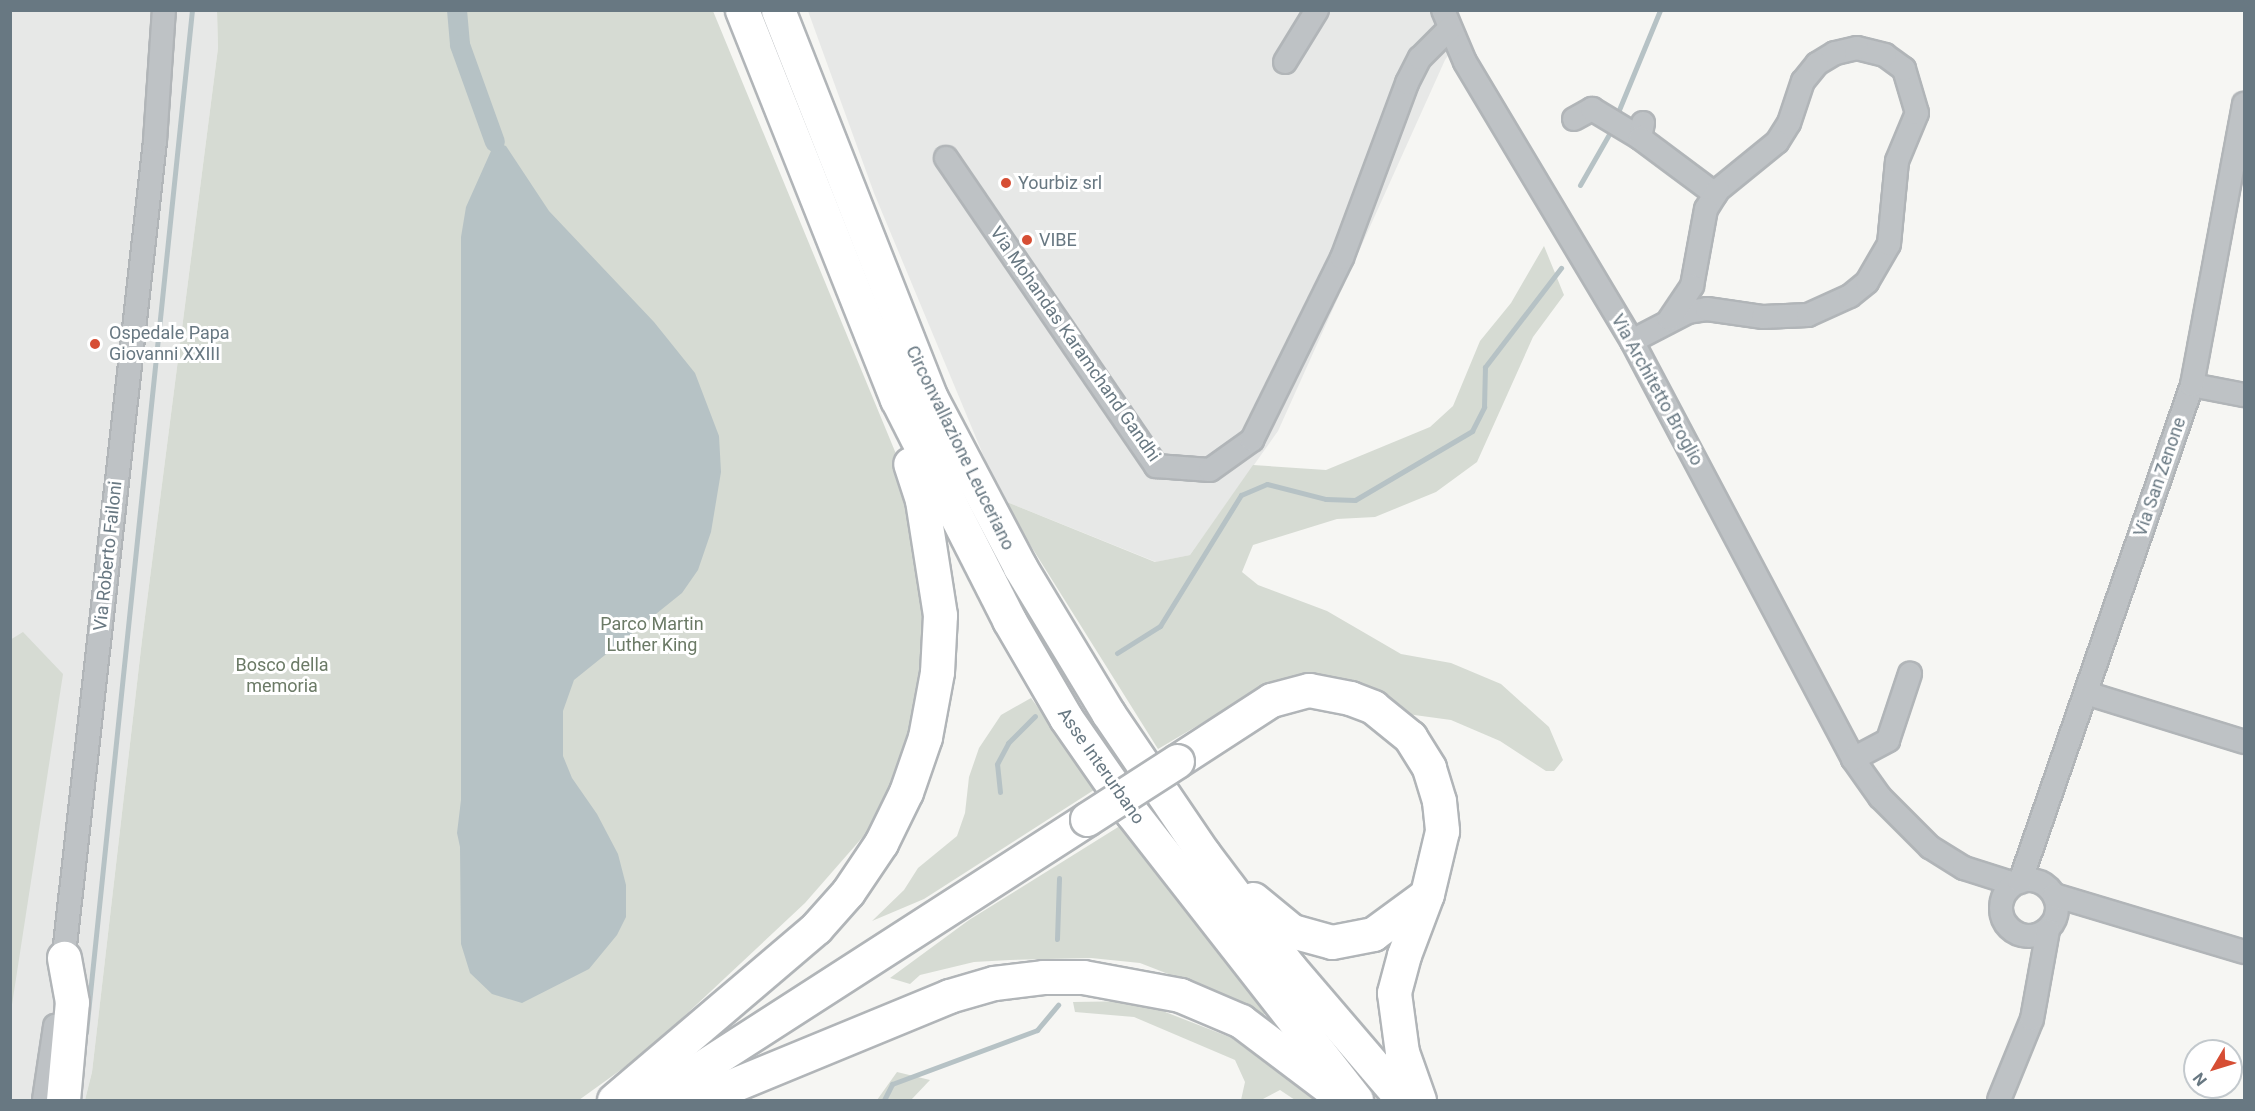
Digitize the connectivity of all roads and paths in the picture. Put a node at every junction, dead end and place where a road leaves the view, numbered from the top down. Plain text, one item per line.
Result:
1 (164, 10) edge
2 (777, 10) edge
3 (1317, 10) edge
4 (744, 15) edge
5 (1446, 19) edge
6 (1285, 62) dead end
7 (2244, 104) edge
8 (1574, 119) dead end
9 (946, 158) dead end
10 (1715, 194) junction
11 (1670, 319) junction
12 (1632, 341) junction
13 (2192, 384) junction
14 (2244, 395) edge
15 (897, 399) junction
16 (1910, 674) dead end
17 (2086, 693) junction
18 (2244, 742) edge
19 (1853, 759) junction
20 (2037, 840) junction
21 (1204, 854) junction
22 (1964, 868) junction
23 (2017, 883) junction
24 (2049, 890) junction
25 (1427, 894) junction
26 (2000, 907) junction
27 (2102, 912) junction
28 (2051, 926) junction
29 (2021, 936) junction
30 (2244, 952) edge
31 (64, 958) junction
32 (2038, 991) junction
33 (45, 1101) edge
34 (63, 1101) edge
35 (614, 1101) edge
36 (651, 1101) edge
37 (697, 1101) edge
38 (1347, 1101) edge
39 (1356, 1101) edge
40 (1403, 1101) edge
41 (1419, 1101) edge
42 (1999, 1101) edge

1 - 31 street, Via Roberto Failoni
2 - 21 highway, Circonvallazione Leuceriano
3 - 6 street
4 - 15 highway, Circonvallazione Leuceriano
5 - 9 street, Via Mohandas Karamchand Gandhi
5 - 12 street, Via Architetto Broglio
7 - 13 street, Via San Zenone
8 - 10 street
10 - 11 street
10 - 11 street
11 - 12 street
12 - 19 street, Via Architetto Broglio
13 - 14 street
13 - 17 street, Via San Zenone
15 - 35 highway
15 - 39 highway, Asse Interurbano
16 - 19 street
17 - 18 street
17 - 20 street, Via San Zenone
19 - 22 street, Via Architetto Broglio
20 - 23 street, Via San Zenone
20 - 24 street, Via San Zenone
21 - 25 highway
21 - 40 highway
22 - 23 street, Via Architetto Broglio
22 - 26 street, Via Architetto Broglio
23 - 24 street
23 - 26 street
24 - 27 street
24 - 28 street
25 - 36 highway, bridge
25 - 41 highway
26 - 29 street
27 - 28 street
27 - 30 street
28 - 29 street
28 - 32 street
29 - 32 street
31 - 33 street, Via Roberto Failoni
31 - 34 highway
32 - 42 street
37 - 38 highway

